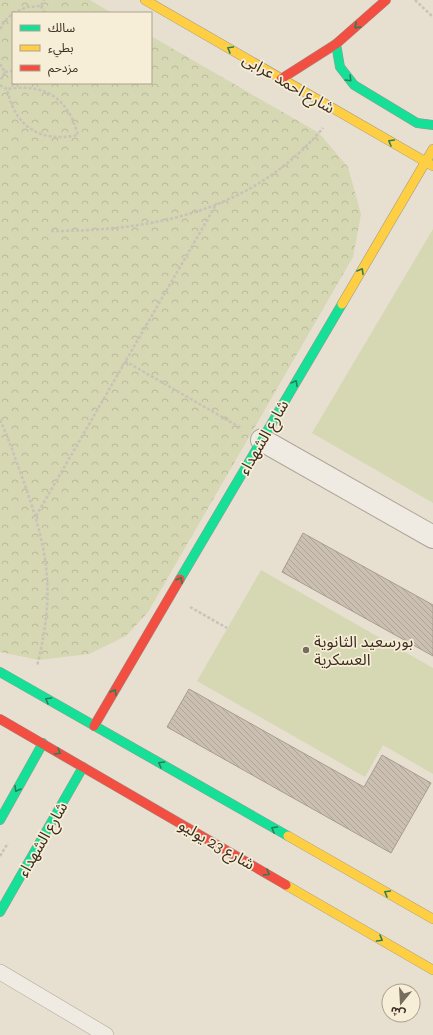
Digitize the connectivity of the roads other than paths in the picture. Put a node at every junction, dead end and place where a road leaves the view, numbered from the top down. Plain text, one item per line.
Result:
1 (145, 0) edge
2 (386, 0) edge
3 (336, 44) junction
4 (281, 79) junction
5 (433, 125) edge
6 (433, 149) edge
7 (429, 164) edge
8 (262, 440) junction
9 (433, 537) edge
10 (0, 672) edge
11 (0, 719) edge
12 (94, 726) junction
13 (43, 743) junction
14 (83, 767) junction
15 (0, 820) edge
16 (0, 912) edge
17 (433, 919) edge
18 (433, 970) edge
19 (0, 972) edge
20 (106, 1035) edge

4 -> 1 main road, شارع احمد عرابى
2 -> 3 main road
3 - 4 main road
3 -> 5 main road
7 -> 4 main road, شارع احمد عرابى
6 - 7 main road, شارع الشهداء
8 -> 7 main road, شارع الشهداء
8 - 9 street
12 -> 8 main road, شارع الشهداء
12 -> 10 main road
11 - 13 main road, شارع 23 يوليو
17 -> 12 main road
13 -> 14 main road, شارع 23 يوليو
13 -> 15 main road
14 - 16 main road, شارع الشهداء
14 -> 18 main road, شارع 23 يوليو
19 - 20 lane

